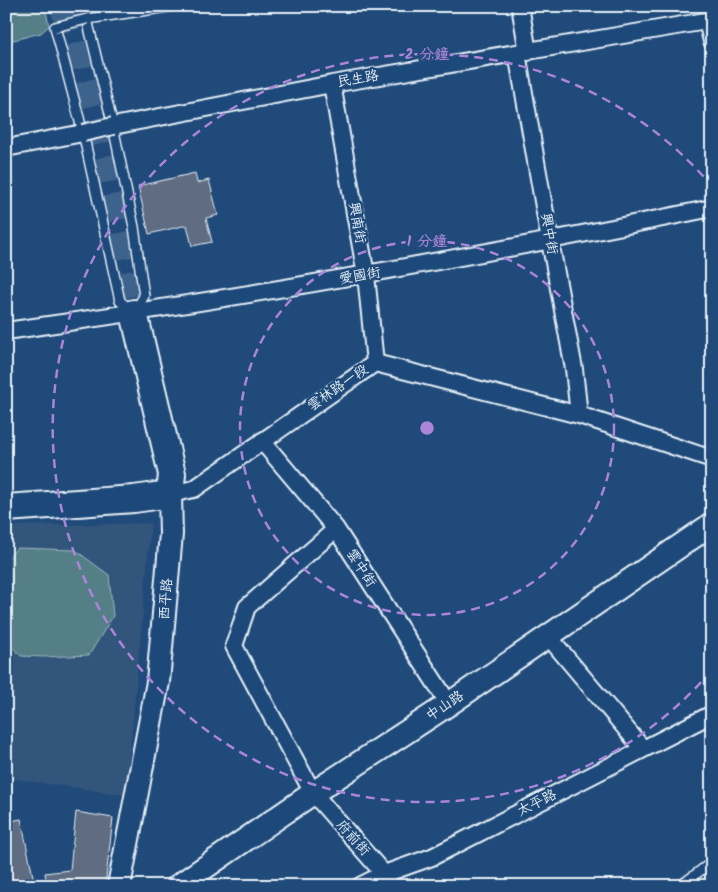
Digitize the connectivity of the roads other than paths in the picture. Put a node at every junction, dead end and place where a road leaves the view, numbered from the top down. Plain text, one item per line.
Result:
1 (174, 6) edge
2 (520, 6) edge
3 (87, 19) junction
4 (710, 21) edge
5 (712, 42) edge
6 (523, 52) junction
7 (332, 84) junction
8 (113, 126) junction
9 (84, 133) junction
10 (6, 148) edge
11 (712, 208) edge
12 (550, 241) junction
13 (366, 275) junction
14 (134, 313) junction
15 (6, 331) edge
16 (375, 363) junction
17 (579, 415) junction
18 (262, 441) junction
19 (712, 459) edge
20 (170, 494) junction
21 (6, 508) edge
22 (712, 524) edge
23 (336, 529) junction
24 (548, 636) junction
25 (449, 704) junction
26 (712, 714) edge
27 (643, 749) junction
28 (312, 793) junction
29 (712, 862) edge
30 (387, 880) edge
31 (119, 886) edge
32 (178, 886) edge
33 (360, 886) edge
34 (680, 886) edge

1 - 3 lane
2 - 6 street, 興中街
3 - 8 lane
3 - 9 lane, bridge
4 - 5 street
4 - 6 street, 民生路
6 - 7 street, 民生路
6 - 12 street, 興中街
7 - 8 street, 民生路
7 - 13 street, 興南街
8 - 9 street, 民生路, bridge
8 - 14 lane
9 - 10 street, 民生路
9 - 14 lane
11 - 12 street, 愛國街
12 - 13 street, 愛國街
12 - 17 street, 興中街
13 - 14 street, 愛國街
13 - 16 street, 興南街
14 - 15 street, 愛國街
14 - 20 main road, 西平路
16 - 17 street, 雲林路一段
16 - 18 street, 雲林路一段
17 - 19 street, 雲林路一段
18 - 20 street, 雲林路一段
18 - 23 street, 雲中街
20 - 21 main road, 雲林路一段
20 - 31 street, 西平路
22 - 24 street, 中山路
23 - 25 street, 雲中街
23 - 28 street, 府前街
24 - 25 street, 中山路
24 - 27 street
25 - 28 street, 中山路
26 - 27 street, 太平路
27 - 30 street, 太平路
28 - 30 street, 府前街
28 - 32 street, 中山路
29 - 34 lane
30 - 33 street, 太平路

